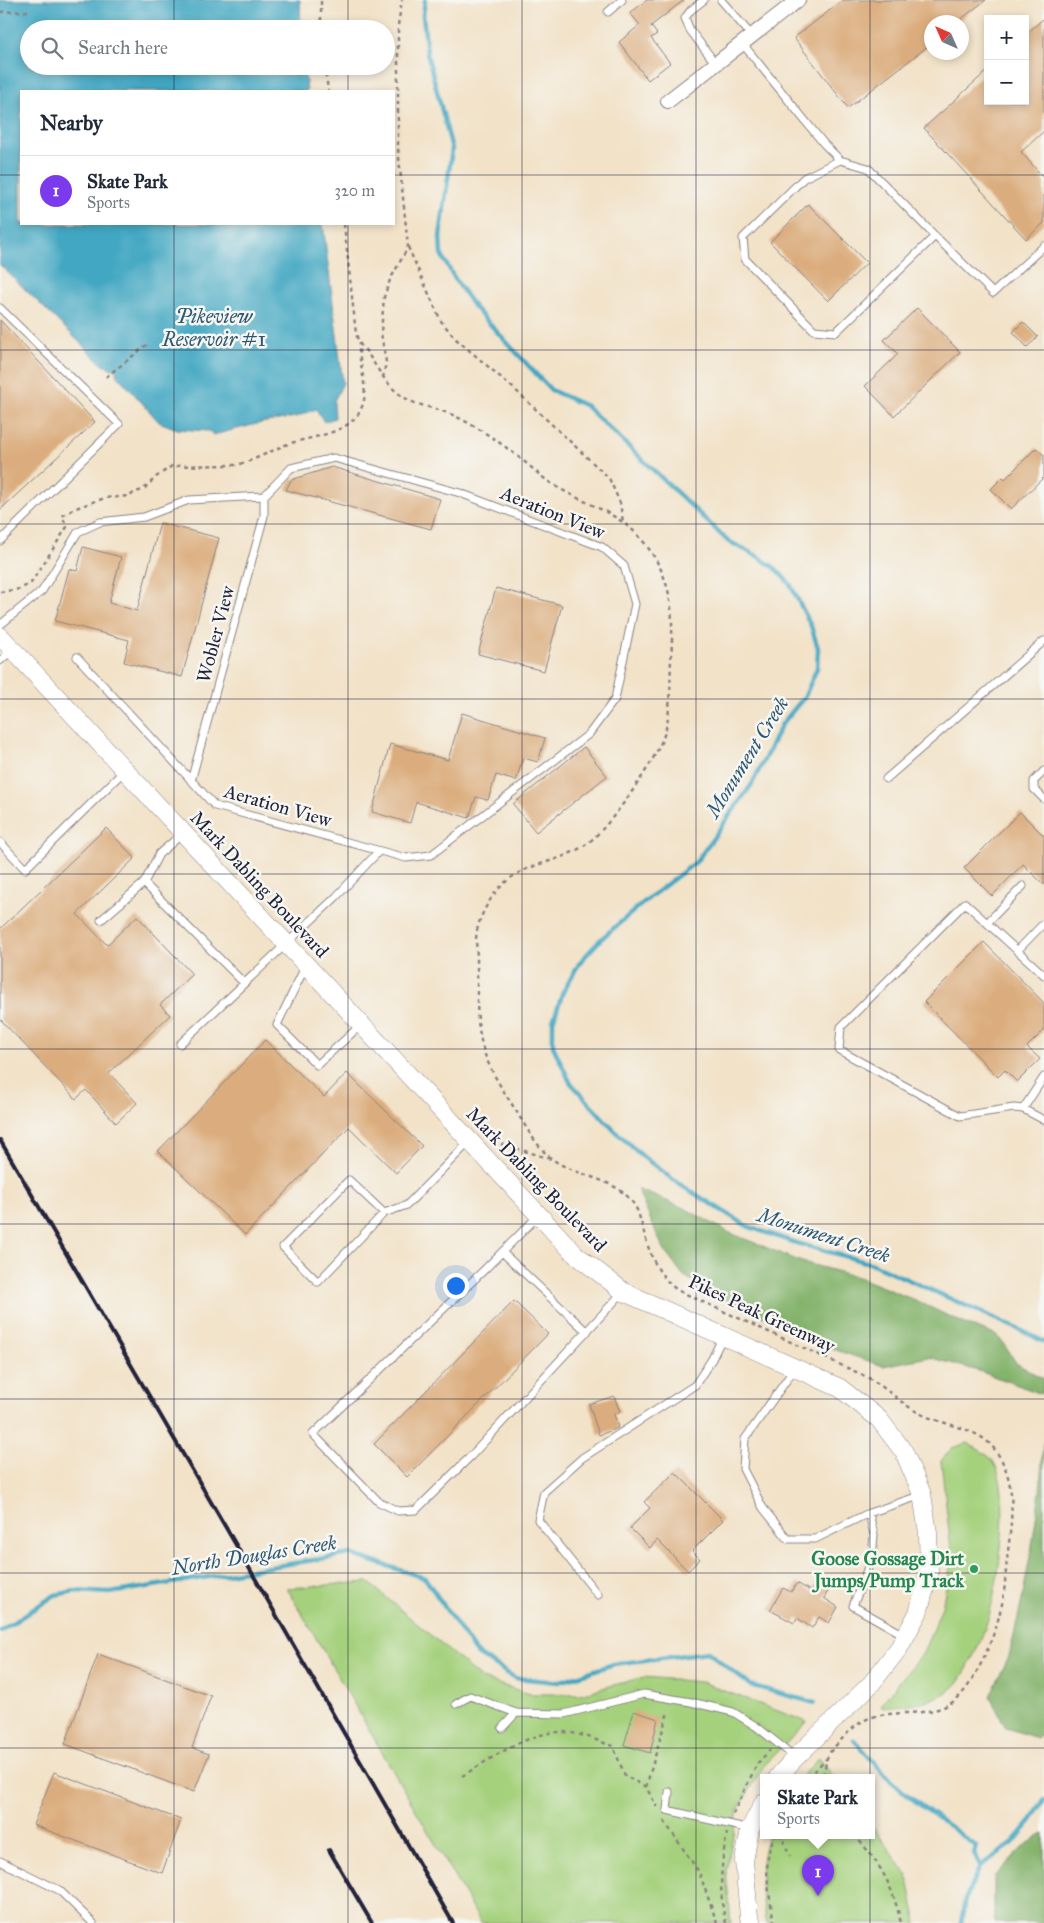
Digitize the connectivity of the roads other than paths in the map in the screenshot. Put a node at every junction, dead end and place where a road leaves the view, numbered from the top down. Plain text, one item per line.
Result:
1 (622, 0) edge
2 (704, 0) edge
3 (721, 0) edge
4 (798, 0) edge
5 (608, 12) dead end
6 (747, 40) junction
7 (716, 64) junction
8 (668, 101) dead end
9 (840, 160) junction
10 (935, 236) junction
11 (1044, 246) edge
12 (0, 308) edge
13 (264, 496) junction
14 (0, 541) edge
15 (0, 625) edge
16 (0, 636) edge
17 (1044, 641) edge
18 (6, 655) edge
19 (77, 657) dead end
20 (125, 770) junction
21 (1044, 771) edge
22 (886, 779) dead end
23 (192, 781) junction
24 (1044, 799) edge
25 (183, 833) junction
26 (0, 842) edge
27 (379, 851) junction
28 (144, 883) junction
29 (1023, 886) dead end
30 (101, 920) dead end
31 (987, 923) junction
32 (1044, 923) edge
33 (286, 943) junction
34 (1017, 950) junction
35 (306, 964) junction
36 (1044, 975) edge
37 (244, 983) junction
38 (362, 1024) junction
39 (180, 1044) dead end
40 (1044, 1077) edge
41 (1023, 1109) junction
42 (1044, 1120) edge
43 (470, 1140) junction
44 (384, 1214) junction
45 (540, 1215) junction
46 (502, 1252) junction
47 (624, 1292) junction
48 (587, 1332) junction
49 (723, 1336) junction
50 (795, 1368) junction
51 (922, 1494) junction
52 (869, 1512) junction
53 (598, 1595) dead end
54 (906, 1636) junction
55 (456, 1704) dead end
56 (516, 1713) junction
57 (502, 1728) dead end
58 (795, 1758) junction
59 (781, 1774) edge
60 (669, 1792) dead end
61 (760, 1810) edge
62 (750, 1829) junction
63 (0, 1861) edge
64 (92, 1923) edge
65 (752, 1923) edge

1 - 5 lane
2 - 7 lane
3 - 6 lane
4 - 6 street
6 - 7 street
6 - 9 lane
7 - 8 street
9 - 10 lane
9 - 10 lane
10 - 11 lane
12 - 14 lane
13 - 15 lane
13 - 23 lane, Wobler View
13 - 27 lane, Aeration View
16 - 18 street, Mark Dabling Boulevard
17 - 22 lane
18 - 20 street, Mark Dabling Boulevard
19 - 23 lane, Aeration View
20 - 25 street, Mark Dabling Boulevard
20 - 26 lane
21 - 24 lane
23 - 27 lane, Aeration View
25 - 28 lane
25 - 33 street, Mark Dabling Boulevard
27 - 33 lane
28 - 30 lane
28 - 37 lane
29 - 31 lane
31 - 34 lane
31 - 41 lane
32 - 34 lane
33 - 35 street, Mark Dabling Boulevard
33 - 37 lane
34 - 36 lane
35 - 38 street, Mark Dabling Boulevard
35 - 38 lane
37 - 39 lane
38 - 43 street, Mark Dabling Boulevard
40 - 41 lane
41 - 42 lane
43 - 44 lane
43 - 45 street, Mark Dabling Boulevard
44 - 44 lane
45 - 46 lane
45 - 47 street, Mark Dabling Boulevard
46 - 48 lane
46 - 48 lane
47 - 48 lane
47 - 49 street, Mark Dabling Boulevard
49 - 50 street, Mark Dabling Boulevard
49 - 53 lane
50 - 51 street, Mark Dabling Boulevard
50 - 52 lane
51 - 52 lane
51 - 54 street, Mark Dabling Boulevard
52 - 54 lane
54 - 58 street, Mark Dabling Boulevard
55 - 56 lane
56 - 57 lane
56 - 58 lane
58 - 59 street, Mark Dabling Boulevard
60 - 62 lane
61 - 62 street
62 - 65 street
63 - 64 lane

